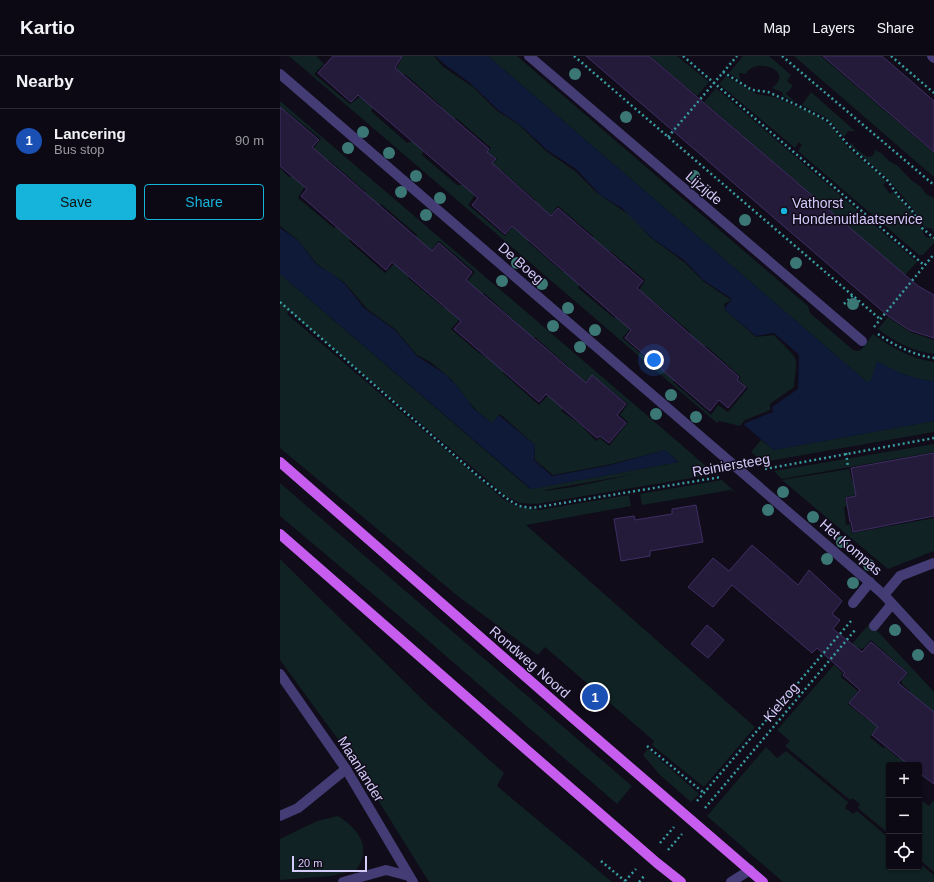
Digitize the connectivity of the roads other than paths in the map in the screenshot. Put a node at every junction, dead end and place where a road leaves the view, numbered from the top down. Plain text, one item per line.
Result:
1 (529, 56) edge
2 (932, 56) edge
3 (934, 58) edge
4 (280, 74) edge
5 (862, 341) road end
6 (280, 462) edge
7 (744, 473) joint
8 (280, 534) edge
9 (934, 563) edge
10 (870, 582) junction
11 (884, 595) junction
12 (853, 603) dead end
13 (892, 604) junction
14 (874, 626) dead end
15 (934, 649) edge
16 (280, 674) edge
17 (346, 769) junction
18 (280, 816) edge
19 (750, 870) junction
20 (411, 879) edge
21 (343, 882) edge
22 (681, 882) edge
23 (731, 882) edge
24 (745, 882) edge
25 (763, 882) edge

1 - 5 street, Lijzijde
2 - 3 street
4 - 7 street, De Boeg
6 - 19 main road, Rondweg Noord
7 - 10 street, Het Kompas
8 - 22 main road
9 - 11 street
10 - 11 street, Het Kompas
10 - 12 street
11 - 13 street, Het Kompas
13 - 14 street
13 - 15 street, Het Kompas
16 - 17 street, Maanlander
17 - 18 street
17 - 20 street, Maanlander
19 - 23 street
19 - 24 street
19 - 25 main road, Rondweg Noord
20 - 21 street

